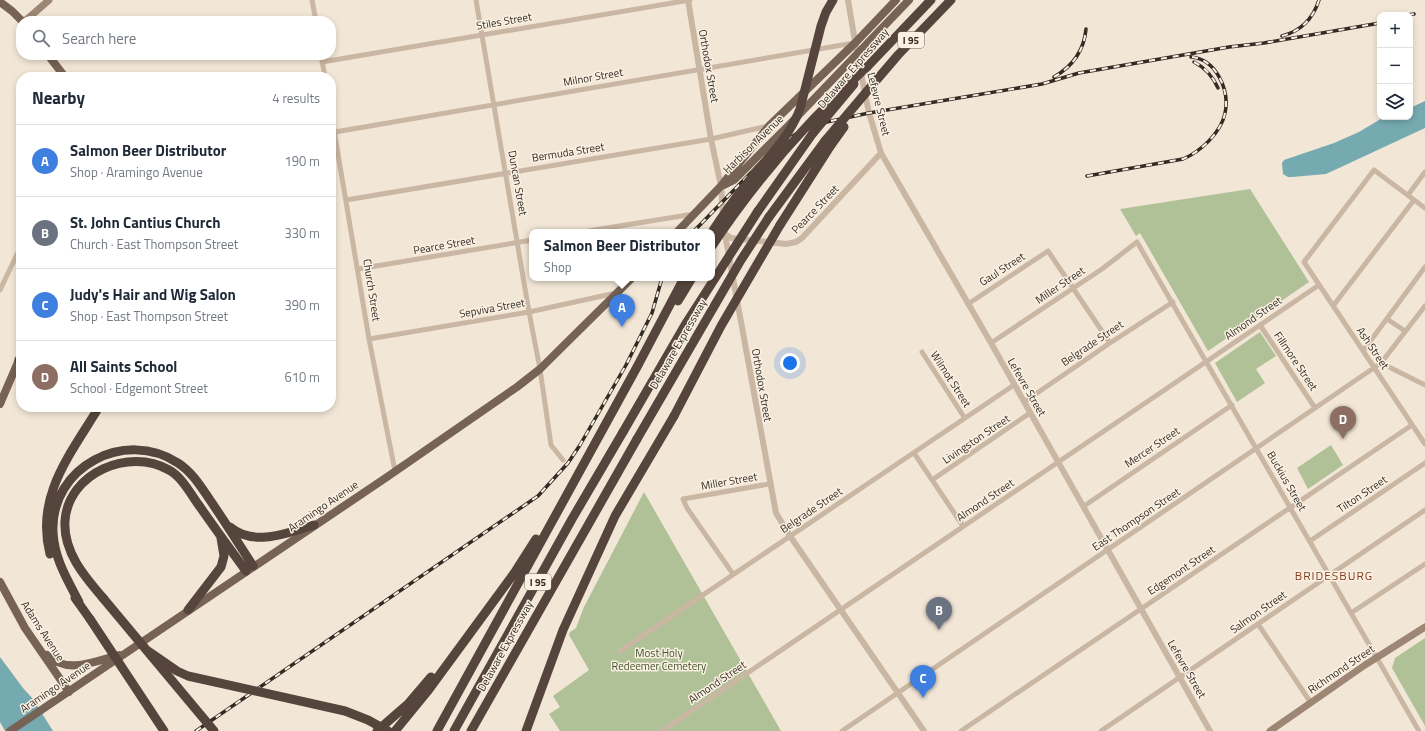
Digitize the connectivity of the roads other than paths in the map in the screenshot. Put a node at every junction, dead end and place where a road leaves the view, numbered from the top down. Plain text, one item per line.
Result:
1 (49, 0) edge
2 (312, 0) edge
3 (476, 0) edge
4 (689, 0) edge
5 (833, 0) edge
6 (848, 0) edge
7 (896, 0) edge
8 (909, 0) edge
9 (931, 0) edge
10 (951, 0) edge
11 (0, 2) edge
12 (17, 16) edge
13 (31, 16) edge
14 (315, 16) edge
15 (482, 35) junction
16 (855, 43) junction
17 (857, 54) junction
18 (52, 60) edge
19 (334, 60) edge
20 (336, 60) edge
21 (322, 62) joint
22 (867, 67) junction
23 (699, 69) junction
24 (61, 72) edge
25 (324, 72) edge
26 (494, 104) junction
27 (769, 126) junction
28 (336, 132) edge
29 (336, 138) edge
30 (711, 139) junction
31 (828, 143) junction
32 (881, 153) junction
33 (1425, 172) edge
34 (506, 173) junction
35 (721, 186) junction
36 (1408, 195) junction
37 (346, 200) junction
38 (1414, 200) junction
39 (1425, 208) edge
40 (695, 214) junction
41 (601, 229) edge
42 (680, 229) edge
43 (714, 229) edge
44 (724, 234) junction
45 (529, 240) edge
46 (518, 242) junction
47 (715, 242) edge
48 (1137, 242) joint
49 (16, 256) edge
50 (1425, 268) edge
51 (358, 269) junction
52 (715, 278) edge
53 (629, 281) edge
54 (682, 281) edge
55 (690, 281) edge
56 (713, 281) edge
57 (1319, 285) junction
58 (1073, 289) junction
59 (0, 290) edge
60 (618, 293) junction
61 (1173, 302) junction
62 (968, 304) junction
63 (1333, 306) junction
64 (1425, 306) edge
65 (529, 312) junction
66 (1387, 319) junction
67 (1260, 325) junction
68 (1405, 331) junction
69 (369, 338) junction
70 (991, 343) junction
71 (1110, 343) junction
72 (1363, 351) junction
73 (922, 352) dead end
74 (1207, 362) junction
75 (1381, 363) junction
76 (16, 366) edge
77 (637, 367) junction
78 (1374, 368) junction
79 (540, 369) junction
80 (1014, 385) junction
81 (1425, 385) edge
82 (1024, 402) junction
83 (0, 404) edge
84 (1232, 405) junction
85 (1315, 408) junction
86 (96, 412) edge
87 (1030, 413) junction
88 (964, 417) junction
89 (1412, 425) junction
90 (1425, 444) edge
91 (1256, 448) junction
92 (914, 453) junction
93 (563, 460) dead end
94 (1058, 462) junction
95 (1425, 463) edge
96 (395, 471) junction
97 (576, 478) junction
98 (932, 480) junction
99 (769, 484) junction
100 (1084, 506) junction
101 (1291, 508) junction
102 (1425, 510) edge
103 (314, 525) junction
104 (227, 526) junction
105 (963, 526) junction
106 (790, 536) junction
107 (221, 537) junction
108 (1310, 542) junction
109 (1108, 550) junction
110 (1425, 564) edge
111 (249, 569) junction
112 (733, 574) junction
113 (1329, 575) junction
114 (0, 582) edge
115 (79, 602) junction
116 (1141, 608) junction
117 (188, 610) junction
118 (841, 610) junction
119 (1351, 613) junction
120 (1258, 624) junction
121 (1425, 627) edge
122 (464, 640) junction
123 (38, 646) junction
124 (148, 651) junction
125 (620, 651) dead end
126 (126, 653) junction
127 (1377, 658) junction
128 (1180, 678) junction
129 (69, 692) junction
130 (897, 693) junction
131 (1311, 703) junction
132 (10, 731) edge
133 (164, 731) edge
134 (214, 731) edge
135 (377, 731) edge
136 (388, 731) edge
137 (395, 731) edge
138 (437, 731) edge
139 (454, 731) edge
140 (471, 731) edge
141 (527, 731) edge
142 (662, 731) edge
143 (842, 731) edge
144 (924, 731) edge
145 (961, 731) edge
146 (1101, 731) edge
147 (1210, 731) edge
148 (1270, 731) edge
149 (1419, 731) edge

1 - 13 main road
2 - 14 street
3 - 15 street, Duncan Street
4 - 15 street, Stiles Street
4 - 23 street, Orthodox Street
5 - 43 highway, bridge
6 - 16 street, Lefevre Street
7 - 16 main road, Harbison Avenue
8 - 17 main road, Harbison Avenue
9 - 22 highway, Delaware Expressway / I 95
10 - 31 highway, I 95, bridge
11 - 12 main road
15 - 20 street, Stiles Street
15 - 26 street, Duncan Street
16 - 17 street, Lefevre Street
16 - 23 street, Milnor Street
16 - 27 main road, Harbison Avenue
17 - 32 street, Lefevre Street
17 - 35 main road, Harbison Avenue
18 - 24 main road
19 - 21 street, Stiles Street
21 - 25 street
22 - 47 highway, bridge
22 - 52 highway, Delaware Expressway / I 95, bridge
23 - 26 street, Milnor Street
23 - 30 street, Orthodox Street
26 - 28 street, Milnor Street
26 - 34 street, Duncan Street
27 - 30 street, Bermuda Street
27 - 35 main road, Harbison Avenue
29 - 37 street, Church Street
30 - 34 street, Bermuda Street
30 - 35 street, Orthodox Street
31 - 140 highway, Delaware Expressway / I 95, bridge
31 - 141 highway, bridge
32 - 44 street, Pearce Street
32 - 62 street, Lefevre Street
33 - 36 street
34 - 37 street, Bermuda Street
34 - 46 street, Duncan Street
35 - 40 main road
35 - 44 street, Orthodox Street
36 - 38 street
36 - 57 street, Ash Street
37 - 51 street, Church Street
38 - 39 street
38 - 63 street
40 - 41 street
40 - 42 main road
44 - 99 street, Orthodox Street
45 - 46 street, Pearce Street
46 - 51 street, Pearce Street
46 - 65 street, Duncan Street
48 - 58 street, Miller Street
48 - 61 street, Buckius Street
49 - 59 street
50 - 66 street
51 - 69 street, Church Street
53 - 60 main road, Aramingo Avenue
54 - 77 highway
55 - 77 highway
56 - 139 highway, Delaware Expressway / I 95, bridge
57 - 63 street, Ash Street
57 - 67 street, Almond Street
58 - 62 street, Gaul Street
58 - 70 street, Miller Street
58 - 71 street
60 - 65 street, Sepviva Street
60 - 79 main road, Aramingo Avenue
61 - 71 street, Belgrade Street
61 - 74 street, Buckius Street
62 - 70 street, Lefevre Street
63 - 72 street, Ash Street
64 - 68 street, East Thompson Street
65 - 69 street, Sepviva Street
65 - 79 street, Duncan Street
66 - 68 street
66 - 72 street
67 - 74 street, Almond Street
67 - 85 street, Fillmore Street
68 - 75 street, East Thompson Street
69 - 96 street, Church Street
70 - 80 street, Lefevre Street
71 - 82 street, Belgrade Street
72 - 78 street, Ash Street
73 - 88 street, Wilmot Street
74 - 84 street, Buckius Street
74 - 94 street, Almond Street
75 - 78 street, East Thompson Street
75 - 81 street
76 - 83 main road
77 - 97 highway
78 - 85 street, East Thompson Street
78 - 89 street, Ash Street
79 - 93 street, Duncan Street
79 - 96 main road, Aramingo Avenue
80 - 82 street, Lefevre Street
80 - 88 street, Belgrade Street
82 - 87 street, Lefevre Street
84 - 91 street, Buckius Street
84 - 100 street, Mercer Street
85 - 91 street, East Thompson Street
86 - 115 highway
87 - 94 street, Lefevre Street
87 - 98 street, Livingston Street
88 - 92 street, Belgrade Street
89 - 90 street, Ash Street
89 - 101 street, Edgemont Street
91 - 101 street, Buckius Street
91 - 109 street, East Thompson Street
92 - 98 street
92 - 106 street, Belgrade Street
94 - 100 street, Lefevre Street
94 - 105 street, Almond Street
95 - 108 street, Tilton Street
96 - 103 main road, Aramingo Avenue
97 - 122 highway
97 - 138 highway
98 - 105 street
99 - 106 street, Orthodox Street
99 - 112 street, Miller Street
100 - 109 street, Lefevre Street
101 - 108 street, Buckius Street
101 - 116 street, Edgemont Street
102 - 113 street, Salmon Street
103 - 104 highway
103 - 111 main road, Aramingo Avenue
104 - 111 highway
104 - 115 highway
105 - 118 street, Almond Street
106 - 112 street, Belgrade Street
106 - 118 street, Orthodox Street
107 - 111 highway
107 - 117 highway
107 - 124 highway, bridge
108 - 113 street, Buckius Street
109 - 116 street, Lefevre Street
109 - 130 street, East Thompson Street
110 - 119 street
111 - 117 main road, Aramingo Avenue
112 - 125 street, Belgrade Street
113 - 119 street, Buckius Street
113 - 120 street, Salmon Street
114 - 123 main road, Adams Avenue
115 - 133 highway, bridge
116 - 128 street, Lefevre Street
116 - 145 street, Edgemont Street
117 - 126 main road, Aramingo Avenue
118 - 130 street, Orthodox Street
118 - 142 street, Almond Street
119 - 127 street, Buckius Street
120 - 128 street, Salmon Street
120 - 131 street
121 - 127 main road, Richmond Street
122 - 135 highway
122 - 137 highway
123 - 126 main road
123 - 129 main road, Adams Avenue
124 - 134 highway, bridge
124 - 136 highway, bridge
126 - 129 main road, Aramingo Avenue
127 - 131 main road, Richmond Street
127 - 149 street, Buckius Street
128 - 146 street, Salmon Street
128 - 147 street, Lefevre Street
129 - 132 main road, Aramingo Avenue
130 - 143 street, East Thompson Street
130 - 144 street, Orthodox Street
131 - 148 main road, Richmond Street

